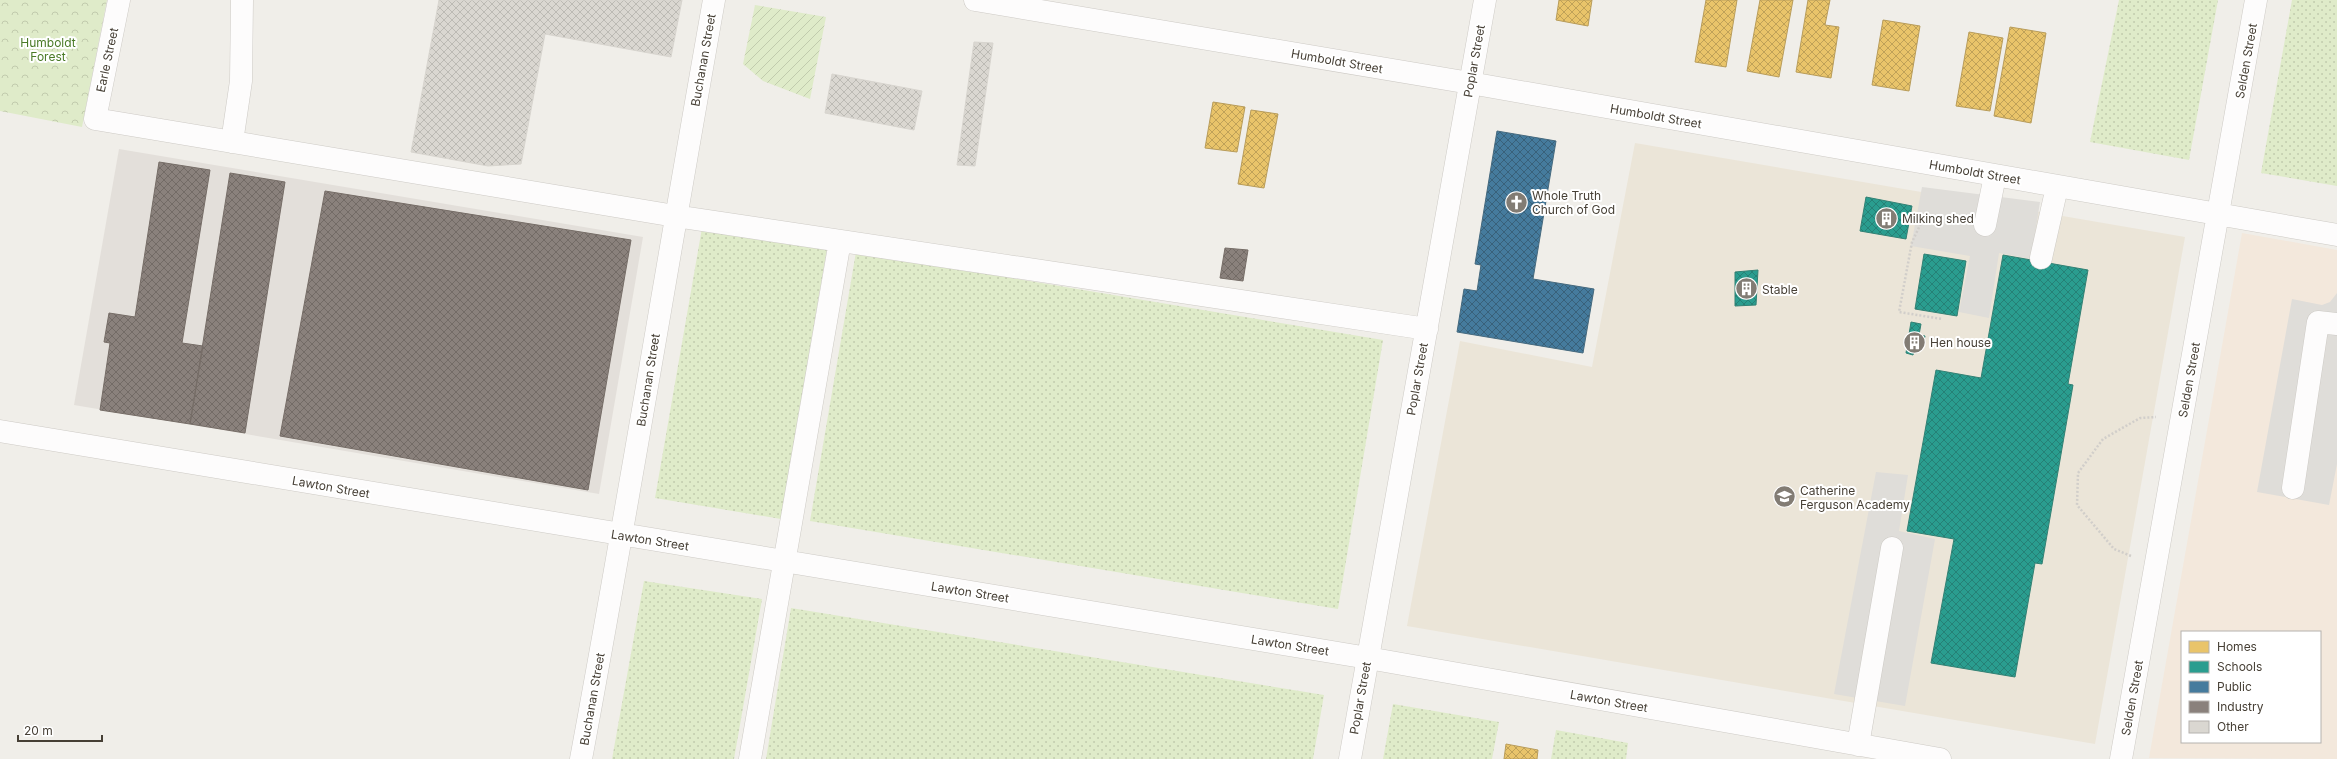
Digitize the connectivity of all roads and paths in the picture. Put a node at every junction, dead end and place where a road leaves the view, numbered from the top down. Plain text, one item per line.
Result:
1 (119, 0) edge
2 (242, 0) edge
3 (714, 0) edge
4 (975, 0) edge
5 (1485, 0) edge
6 (2256, 0) edge
7 (1470, 83) junction
8 (232, 142) junction
9 (1995, 176) junction
10 (2057, 187) junction
11 (1926, 213) dead end
12 (2218, 214) junction
13 (675, 216) junction
14 (1984, 225) dead end
15 (2337, 235) edge
16 (840, 241) junction
17 (2041, 258) dead end
18 (1942, 319) dead end
19 (2337, 324) edge
20 (1427, 329) junction
21 (2183, 414) junction
22 (0, 431) edge
23 (2293, 488) dead end
24 (622, 536) junction
25 (1892, 548) dead end
26 (784, 561) junction
27 (2156, 566) junction
28 (1368, 658) junction
29 (1858, 745) junction
30 (581, 759) edge
31 (750, 759) edge
32 (1350, 759) edge
33 (1940, 759) edge
34 (2121, 759) edge

1 - 8 street, Earle Street
2 - 8 street
3 - 13 street, Buchanan Street
4 - 7 street, Humboldt Street
5 - 7 street, Poplar Street
6 - 12 street, Selden Street
7 - 9 street, Humboldt Street
7 - 20 street, Poplar Street
8 - 13 street
9 - 10 street, Humboldt Street
9 - 14 street
10 - 12 street, Humboldt Street
10 - 17 street
11 - 18 path
12 - 15 street, Humboldt Street
12 - 21 street, Selden Street
13 - 16 street
13 - 24 street, Buchanan Street
16 - 20 street
16 - 26 street
19 - 23 street
20 - 28 street, Poplar Street
21 - 27 street, Selden Street
21 - 27 path
22 - 24 street, Lawton Street
24 - 26 street, Lawton Street
24 - 30 street, Buchanan Street
25 - 29 street
26 - 28 street, Lawton Street
26 - 31 street
27 - 34 street, Selden Street
28 - 29 street, Lawton Street
28 - 32 street, Poplar Street
29 - 33 street, Lawton Street

